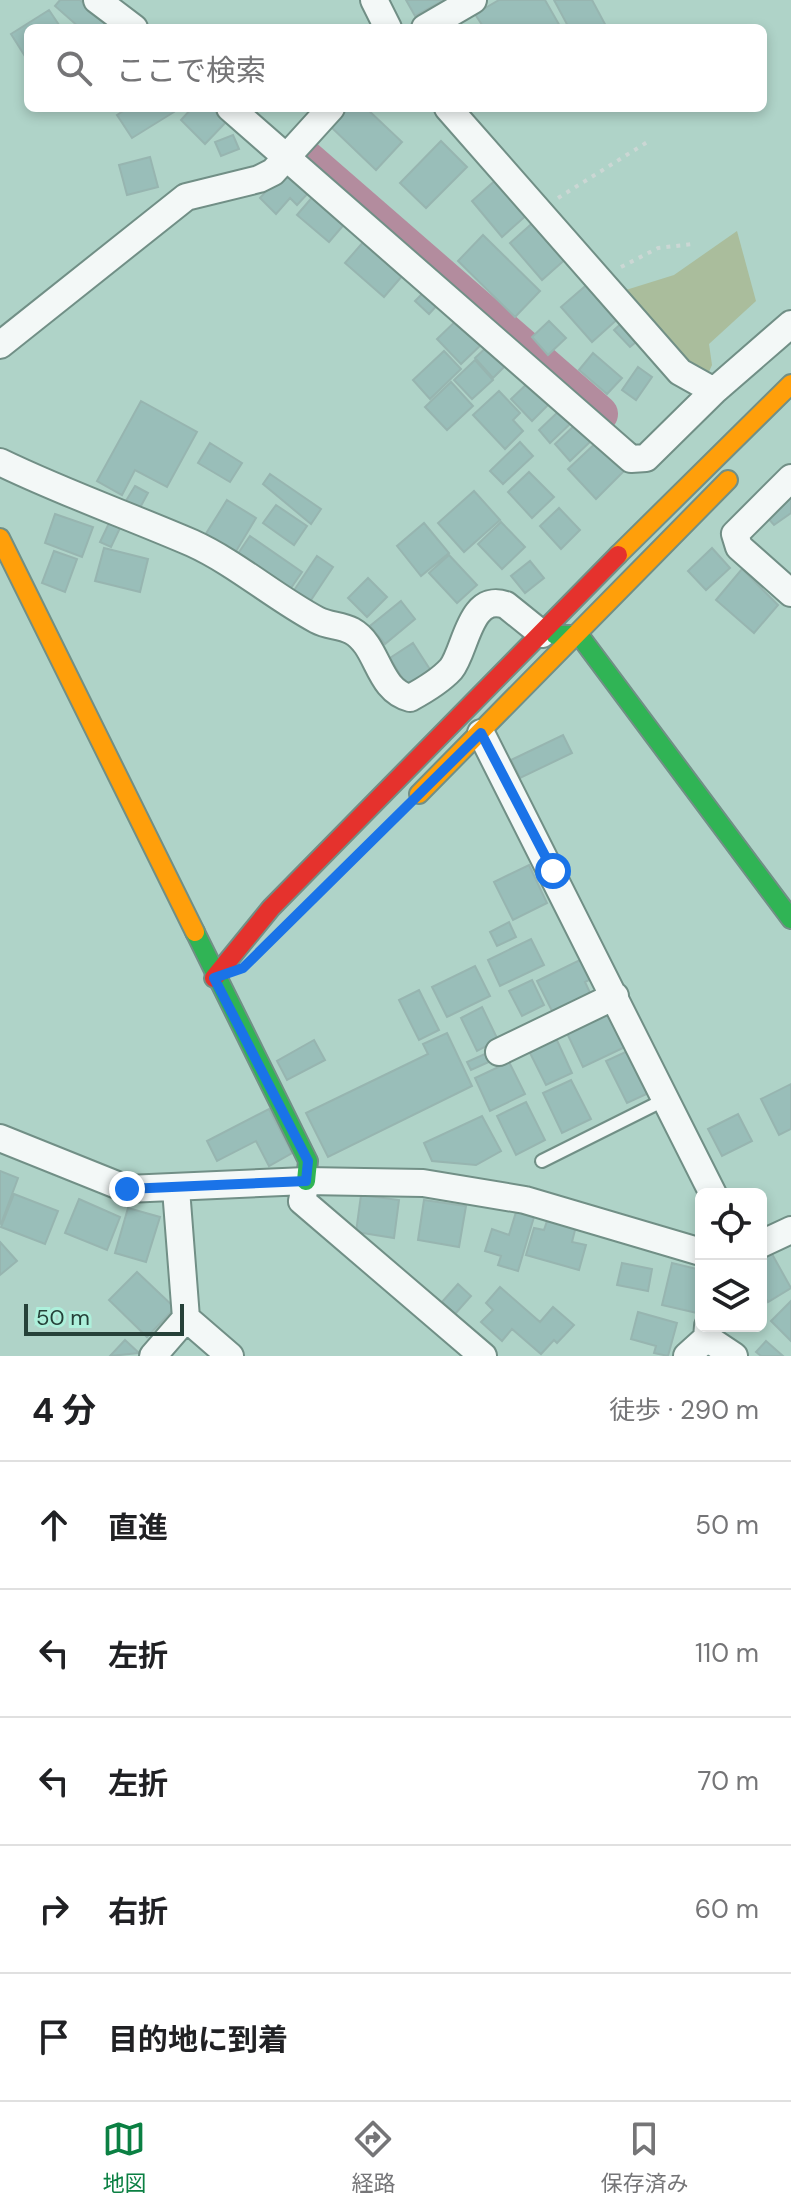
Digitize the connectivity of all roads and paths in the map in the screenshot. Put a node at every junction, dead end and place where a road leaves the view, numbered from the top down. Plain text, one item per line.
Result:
1 (97, 0) edge
2 (374, 0) edge
3 (467, 1) edge
4 (129, 24) edge
5 (386, 24) edge
6 (431, 24) edge
7 (236, 112) edge
8 (327, 112) edge
9 (452, 112) edge
10 (649, 141) dead end
11 (294, 150) junction
12 (539, 210) junction
13 (693, 244) dead end
14 (595, 273) junction
15 (791, 324) edge
16 (0, 345) edge
17 (791, 384) edge
18 (714, 391) junction
19 (0, 462) edge
20 (746, 462) dead end
21 (791, 478) edge
22 (0, 538) edge
23 (791, 593) edge
24 (542, 634) junction
25 (579, 635) junction
26 (481, 733) junction
27 (406, 807) dead end
28 (791, 919) edge
29 (265, 946) dead end
30 (214, 978) junction
31 (615, 996) junction
32 (499, 1052) dead end
33 (666, 1099) junction
34 (0, 1138) edge
35 (542, 1161) dead end
36 (306, 1181) junction
37 (710, 1188) edge
38 (176, 1189) junction
39 (791, 1230) edge
40 (767, 1241) edge
41 (695, 1250) edge
42 (186, 1318) junction
43 (708, 1332) edge
44 (153, 1356) edge
45 (230, 1356) edge
46 (483, 1356) edge
47 (687, 1356) edge
48 (734, 1356) edge

1 - 4 street
2 - 5 street
3 - 6 street
7 - 11 street
8 - 11 street
9 - 12 street
10 - 12 path
11 - 16 street
11 - 18 street
12 - 14 street
13 - 14 path
14 - 18 street
15 - 18 street
17 - 24 street
19 - 24 street
20 - 25 street
21 - 23 street
22 - 30 street
24 - 25 street
24 - 30 street
25 - 26 street
25 - 28 street
26 - 27 street
26 - 31 street
29 - 30 street
30 - 36 street
31 - 32 street
31 - 33 street
33 - 35 lane
33 - 37 street
34 - 38 street
36 - 38 street
36 - 41 street
36 - 46 street
38 - 42 street
39 - 40 street
42 - 44 street
42 - 45 street
43 - 47 street
43 - 48 street

